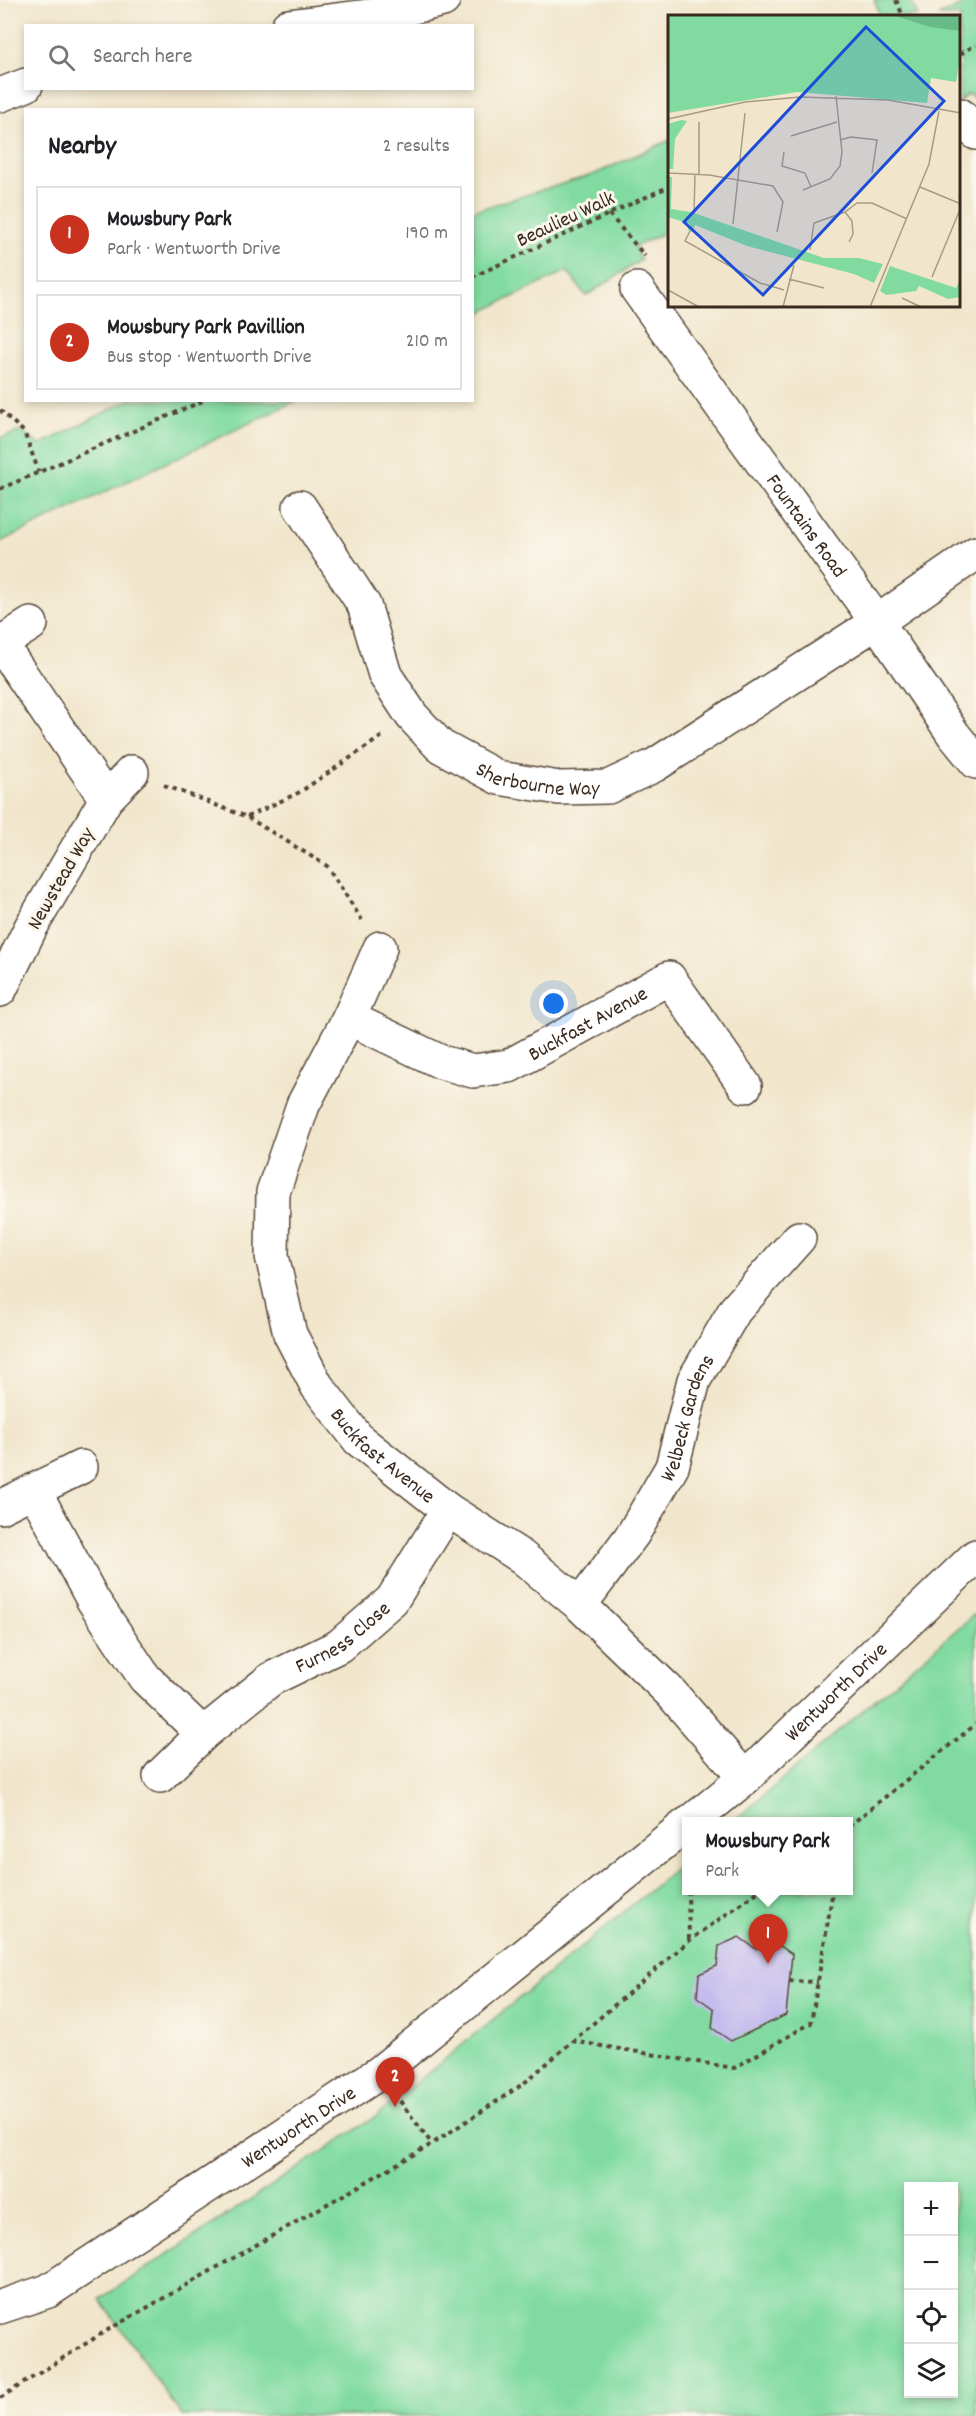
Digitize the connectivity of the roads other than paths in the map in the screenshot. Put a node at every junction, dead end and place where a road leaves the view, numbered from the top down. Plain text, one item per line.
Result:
1 (443, 0) edge
2 (304, 24) edge
3 (24, 86) edge
4 (0, 95) edge
5 (961, 116) edge
6 (976, 133) edge
7 (638, 289) road end
8 (300, 507) dead end
9 (976, 553) edge
10 (877, 622) junction
11 (31, 624) dead end
12 (0, 643) edge
13 (976, 762) edge
14 (132, 772) road end
15 (106, 799) junction
16 (380, 948) road end
17 (0, 990) edge
18 (349, 1018) junction
19 (745, 1086) dead end
20 (799, 1238) dead end
21 (81, 1467) dead end
22 (34, 1490) junction
23 (0, 1507) edge
24 (448, 1510) junction
25 (976, 1556) edge
26 (580, 1605) junction
27 (203, 1734) junction
28 (160, 1776) dead end
29 (745, 1778) junction
30 (696, 1817) edge
31 (682, 1828) edge
32 (0, 2307) edge

1 - 2 street
3 - 4 street
5 - 6 street
7 - 10 street, Fountains Road
8 - 10 street, Sherbourne Way
9 - 10 street, Sherbourne Way
10 - 13 street, Fountains Road
11 - 12 street
12 - 15 street
14 - 15 street, Newstead Way
15 - 17 street, Newstead Way
16 - 18 street, Buckfast Avenue
18 - 19 street, Buckfast Avenue
18 - 24 street, Buckfast Avenue
20 - 26 street, Welbeck Gardens
21 - 22 street
22 - 23 street
22 - 27 street
24 - 26 street, Buckfast Avenue
24 - 27 street, Furness Close
25 - 29 street, Wentworth Drive
26 - 29 street, Buckfast Avenue
27 - 28 street, Furness Close
29 - 30 street, Wentworth Drive
31 - 32 street, Wentworth Drive

